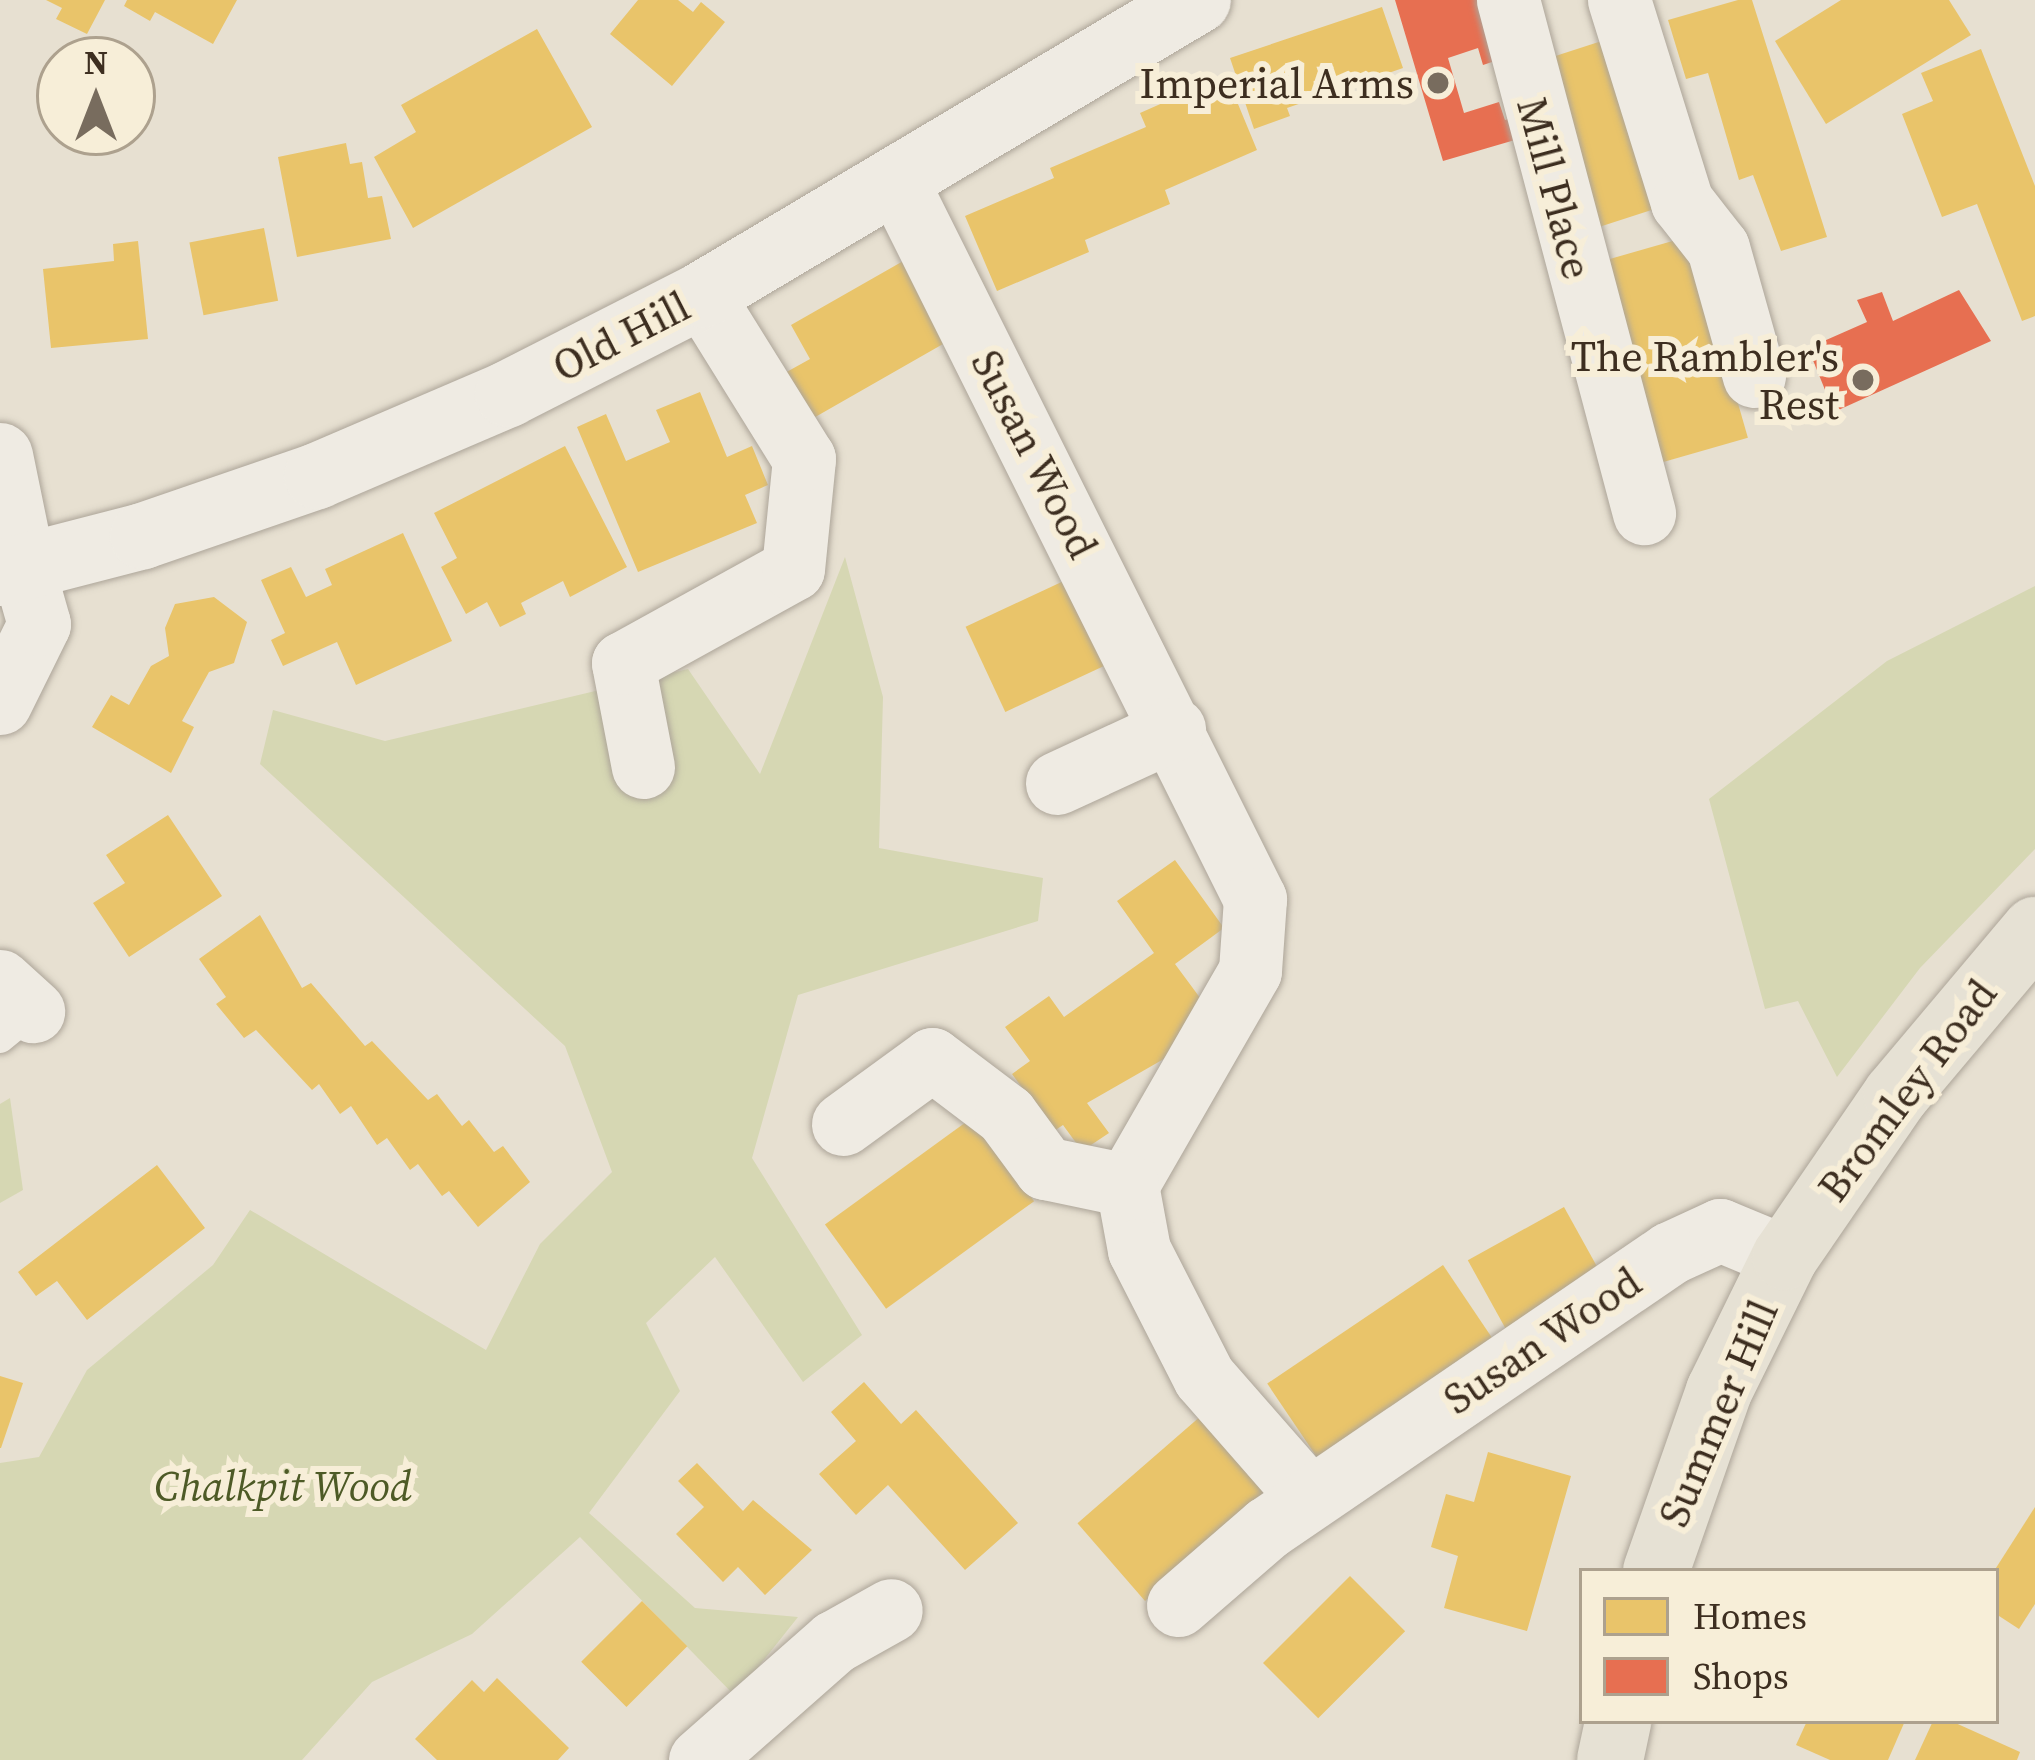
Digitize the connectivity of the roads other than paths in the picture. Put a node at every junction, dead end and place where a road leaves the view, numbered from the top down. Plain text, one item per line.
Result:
1 (1198, 0) edge
2 (1508, 0) edge
3 (1619, 0) edge
4 (896, 180) junction
5 (702, 295) junction
6 (1754, 376) dead end
7 (0, 456) edge
8 (1644, 513) dead end
9 (12, 571) edge
10 (0, 703) edge
11 (1174, 729) junction
12 (643, 767) dead end
13 (1057, 783) dead end
14 (2035, 930) edge
15 (843, 1124) dead end
16 (1127, 1185) junction
17 (1785, 1257) junction
18 (1310, 1498) junction
19 (1657, 1568) edge
20 (1178, 1605) dead end
21 (890, 1610) dead end
22 (1617, 1724) edge
23 (700, 1760) edge
24 (1610, 1760) edge

1 - 4 main road, Old Hill
2 - 8 street, Mill Place
3 - 6 street
4 - 5 main road, Old Hill
4 - 11 street, Susan Wood
5 - 9 main road, Old Hill
5 - 12 street
7 - 9 main road
9 - 10 street
11 - 13 street
11 - 16 street, Susan Wood
14 - 17 main road, Bromley Road
15 - 16 street
16 - 18 street
17 - 18 street, Susan Wood
17 - 19 main road, Summer Hill
18 - 20 street, Susan Wood
21 - 23 street
22 - 24 main road

